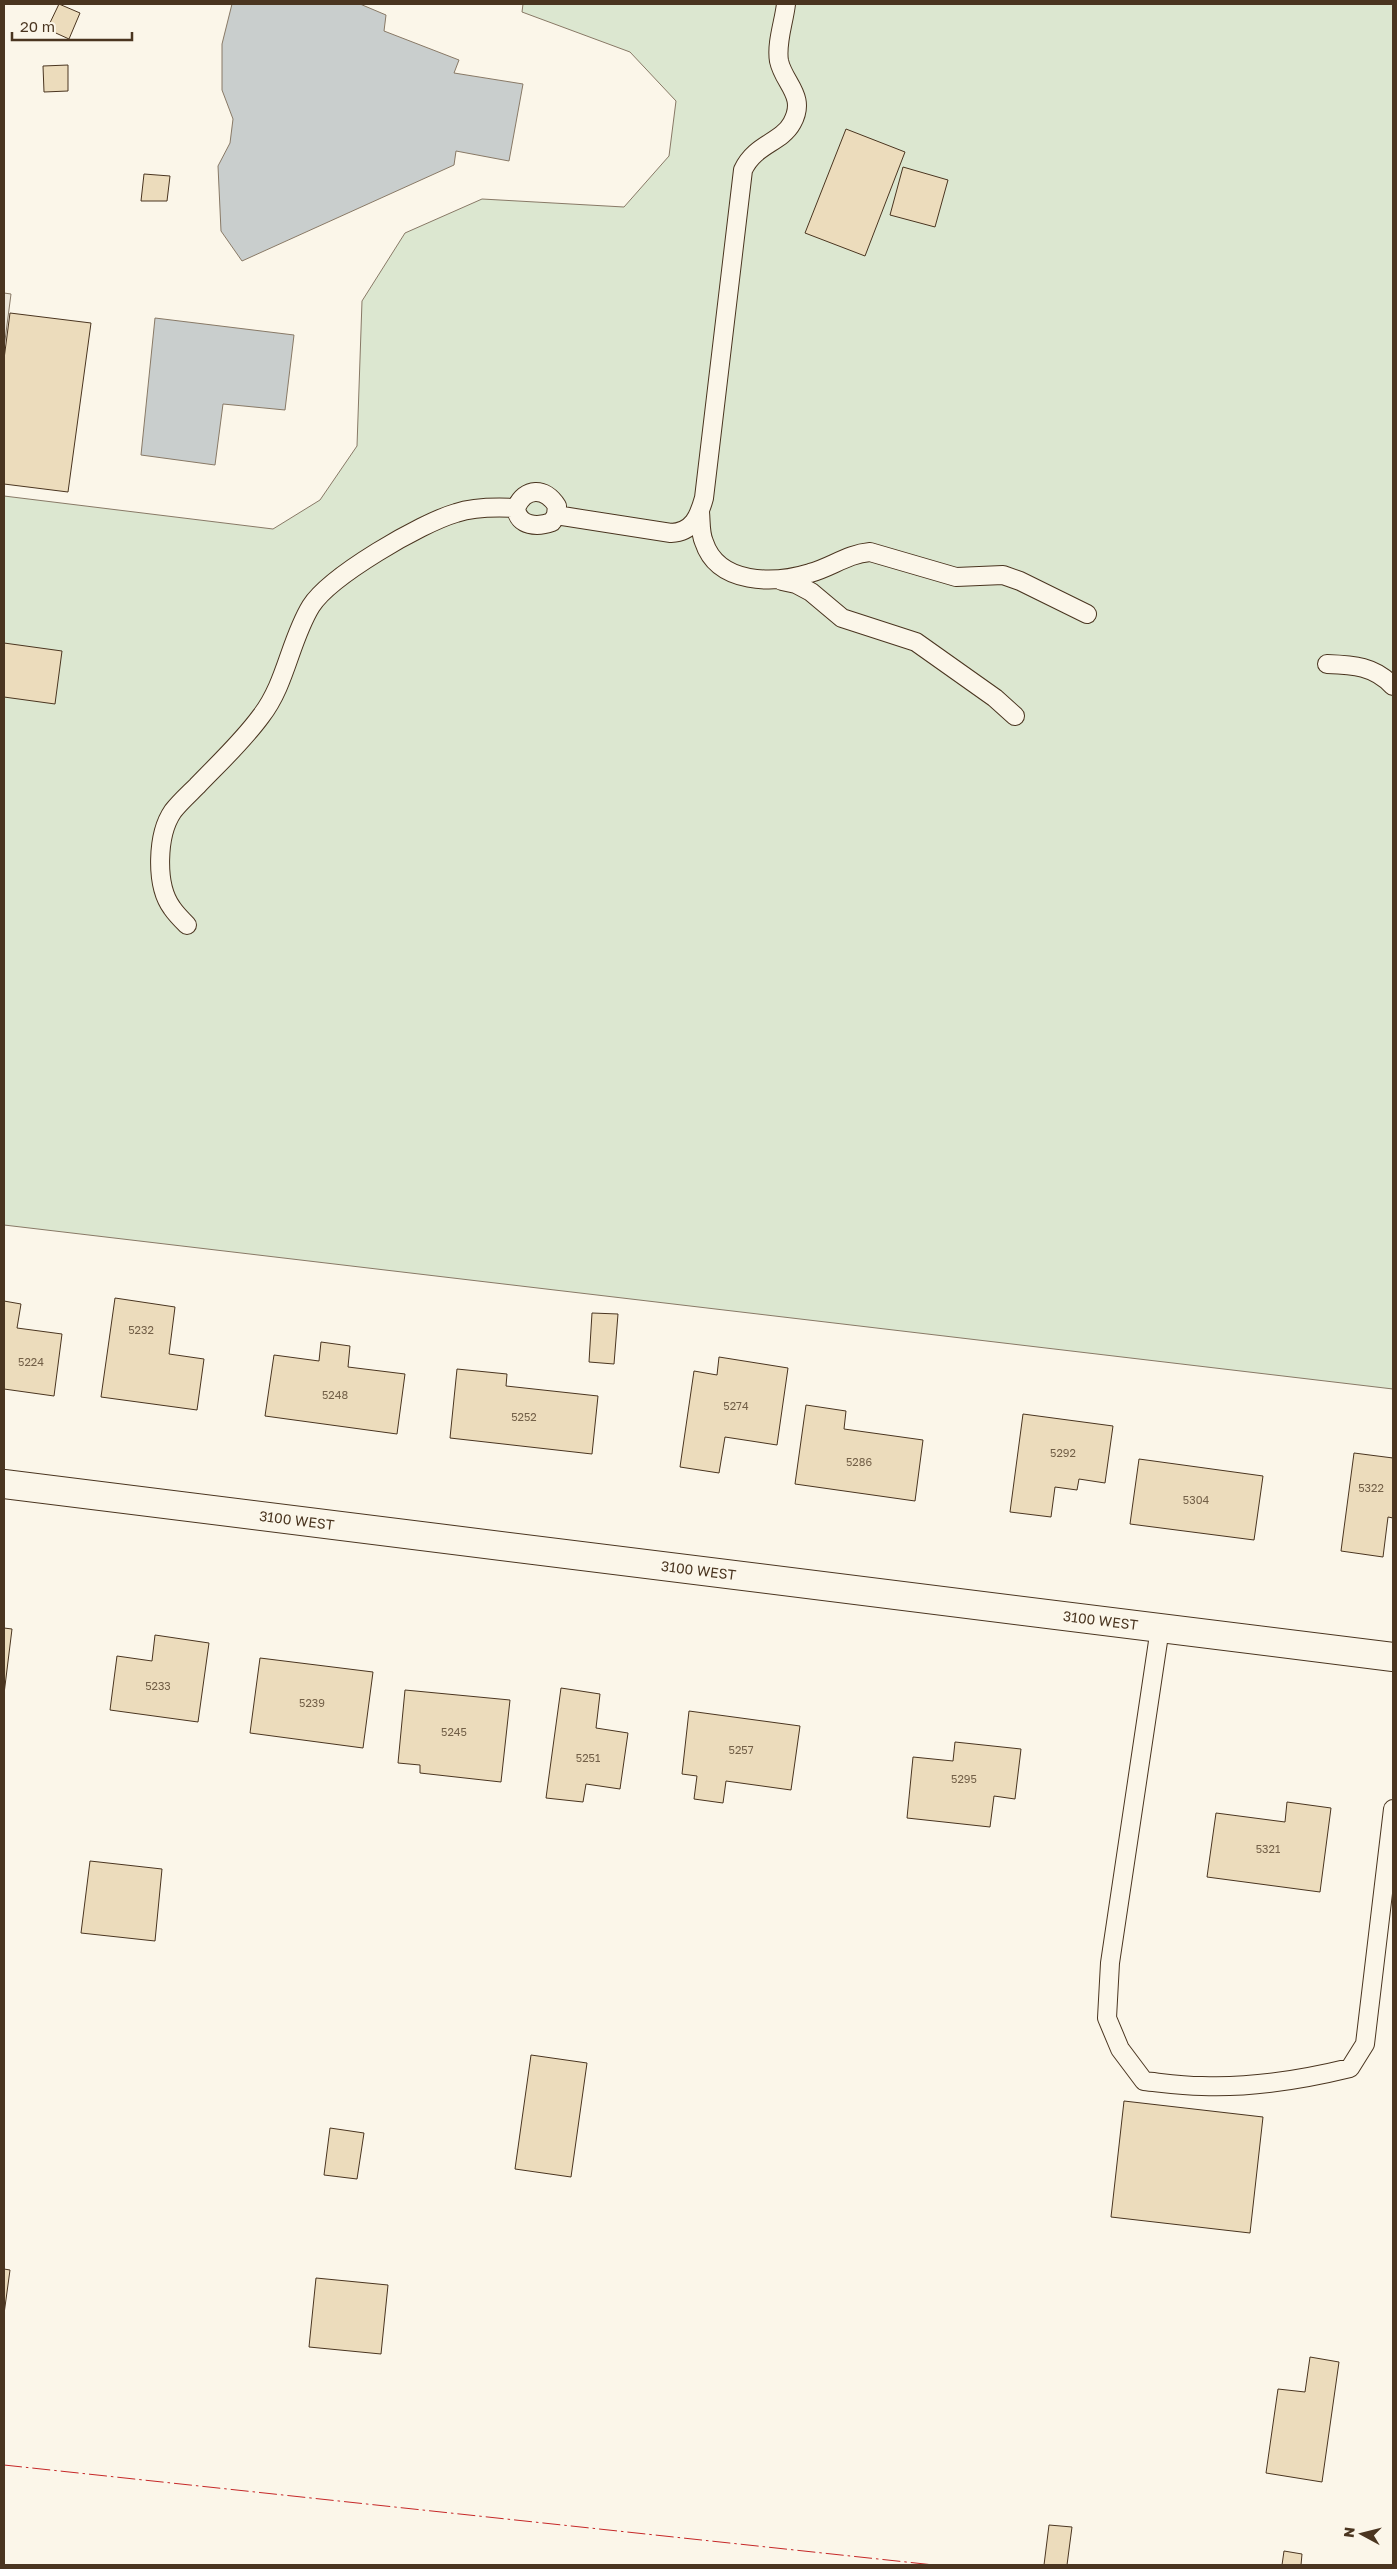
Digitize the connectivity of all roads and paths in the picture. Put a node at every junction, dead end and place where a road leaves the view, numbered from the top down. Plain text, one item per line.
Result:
1 (786, 4) edge
2 (516, 508) junction
3 (700, 512) junction
4 (556, 515) junction
5 (671, 533) junction
6 (708, 552) junction
7 (812, 573) junction
8 (773, 579) junction
9 (811, 592) junction
10 (1087, 614) dead end
11 (1327, 664) dead end
12 (1393, 686) edge
13 (1015, 716) dead end
14 (187, 925) dead end
15 (4, 1484) edge
16 (1160, 1628) junction
17 (1393, 1658) edge
18 (1393, 1808) edge

1 - 3 lane
2 - 4 lane
2 - 4 lane
2 - 14 lane
3 - 5 lane
3 - 6 lane
4 - 5 lane
5 - 6 lane
6 - 8 lane
7 - 8 lane
7 - 9 lane
7 - 10 lane
8 - 9 lane
9 - 13 lane
11 - 12 lane
15 - 16 street, 3100 WEST
16 - 17 street, 3100 WEST
16 - 18 lane

